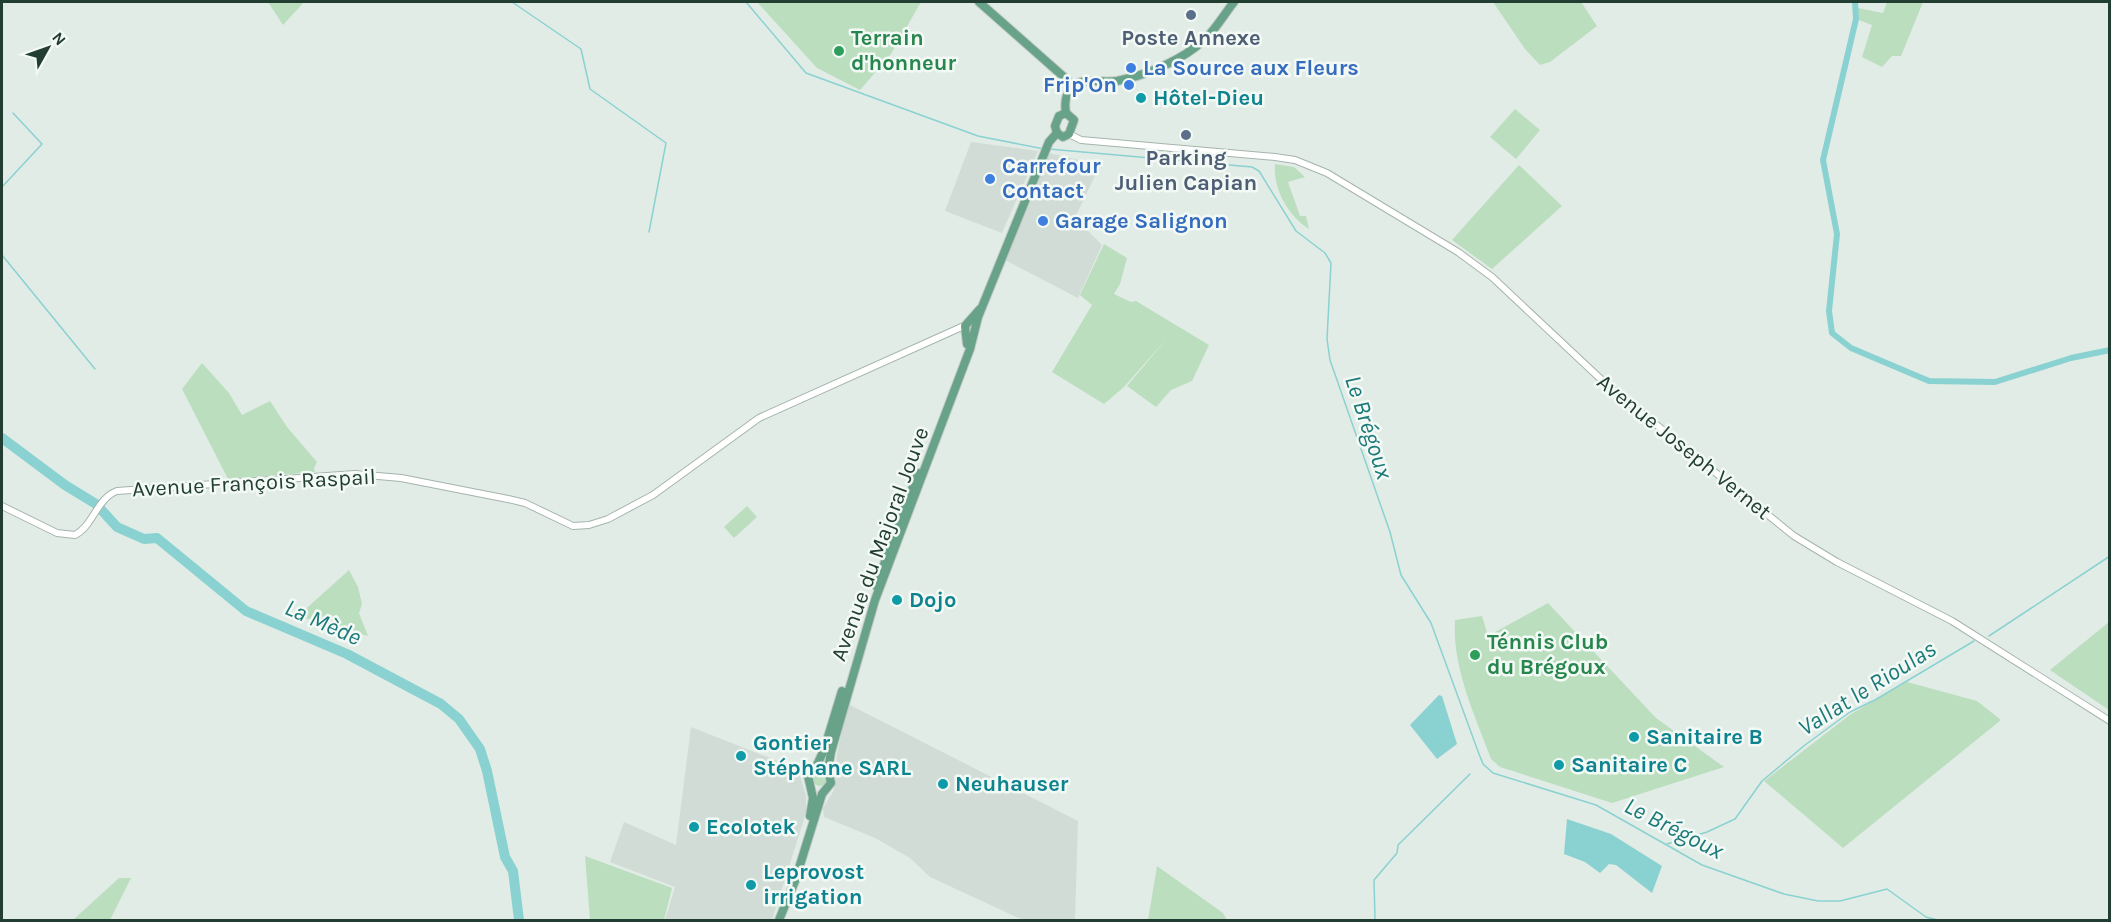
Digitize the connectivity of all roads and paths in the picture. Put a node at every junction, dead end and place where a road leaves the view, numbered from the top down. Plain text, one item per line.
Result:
1 (979, 2) edge
2 (1234, 2) edge
3 (1073, 85) junction
4 (1066, 113) junction
5 (1057, 133) junction
6 (1069, 134) junction
7 (969, 329) junction
8 (2, 506) edge
9 (2109, 721) edge
10 (816, 767) junction
11 (828, 770) junction
12 (812, 788) junction
13 (824, 790) junction
14 (783, 910) junction
15 (779, 921) edge

1 - 3 main road
2 - 3 main road
3 - 4 main road
4 - 5 main road
4 - 6 main road
5 - 6 main road
5 - 7 main road, Avenue du Majoral Jouve
6 - 9 street, Avenue Joseph Vernet
7 - 8 street, Avenue François Raspail
7 - 10 main road, Avenue du Majoral Jouve
7 - 11 main road, Avenue du Majoral Jouve
10 - 11 main road
10 - 12 main road, Avenue du Majoral Jouve
11 - 13 main road, Avenue du Majoral Jouve
12 - 13 main road
12 - 14 main road, Avenue du Majoral Jouve
13 - 14 main road, Avenue du Majoral Jouve
14 - 15 main road, Avenue du Majoral Jouve

